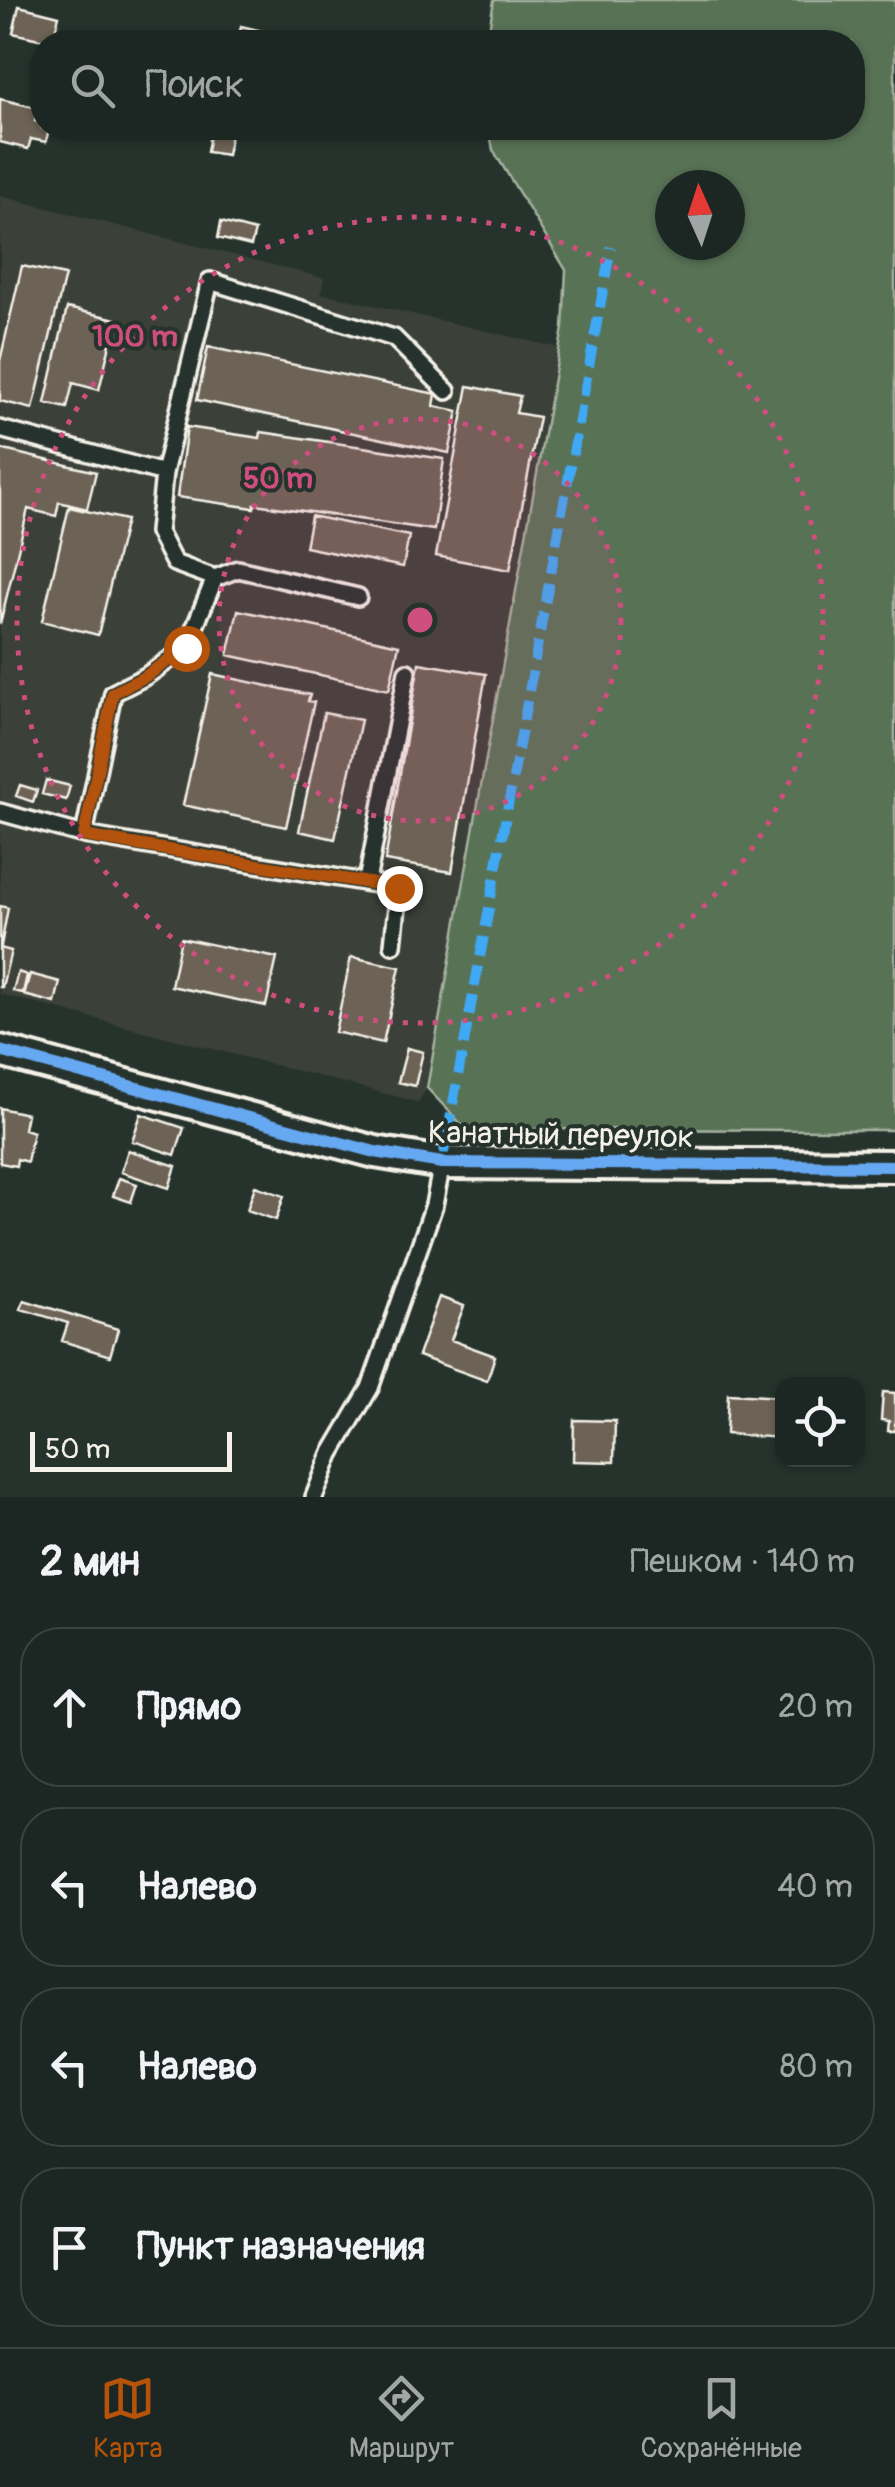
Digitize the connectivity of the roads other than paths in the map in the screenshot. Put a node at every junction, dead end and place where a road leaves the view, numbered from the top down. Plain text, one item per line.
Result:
1 (447, 391) dead end
2 (0, 429) edge
3 (164, 473) junction
4 (214, 578) junction
5 (358, 597) dead end
6 (406, 672) dead end
7 (0, 812) edge
8 (84, 836) junction
9 (367, 881) junction
10 (393, 945) dead end
11 (0, 1051) edge
12 (442, 1163) junction
13 (895, 1166) edge
14 (314, 1497) edge

1 - 3 lane
2 - 3 lane
3 - 4 lane
4 - 5 lane
4 - 8 lane
6 - 9 lane
7 - 8 lane
8 - 9 lane
9 - 10 lane
11 - 12 street, Канатный переулок
12 - 13 street, Канатный переулок
12 - 14 lane

